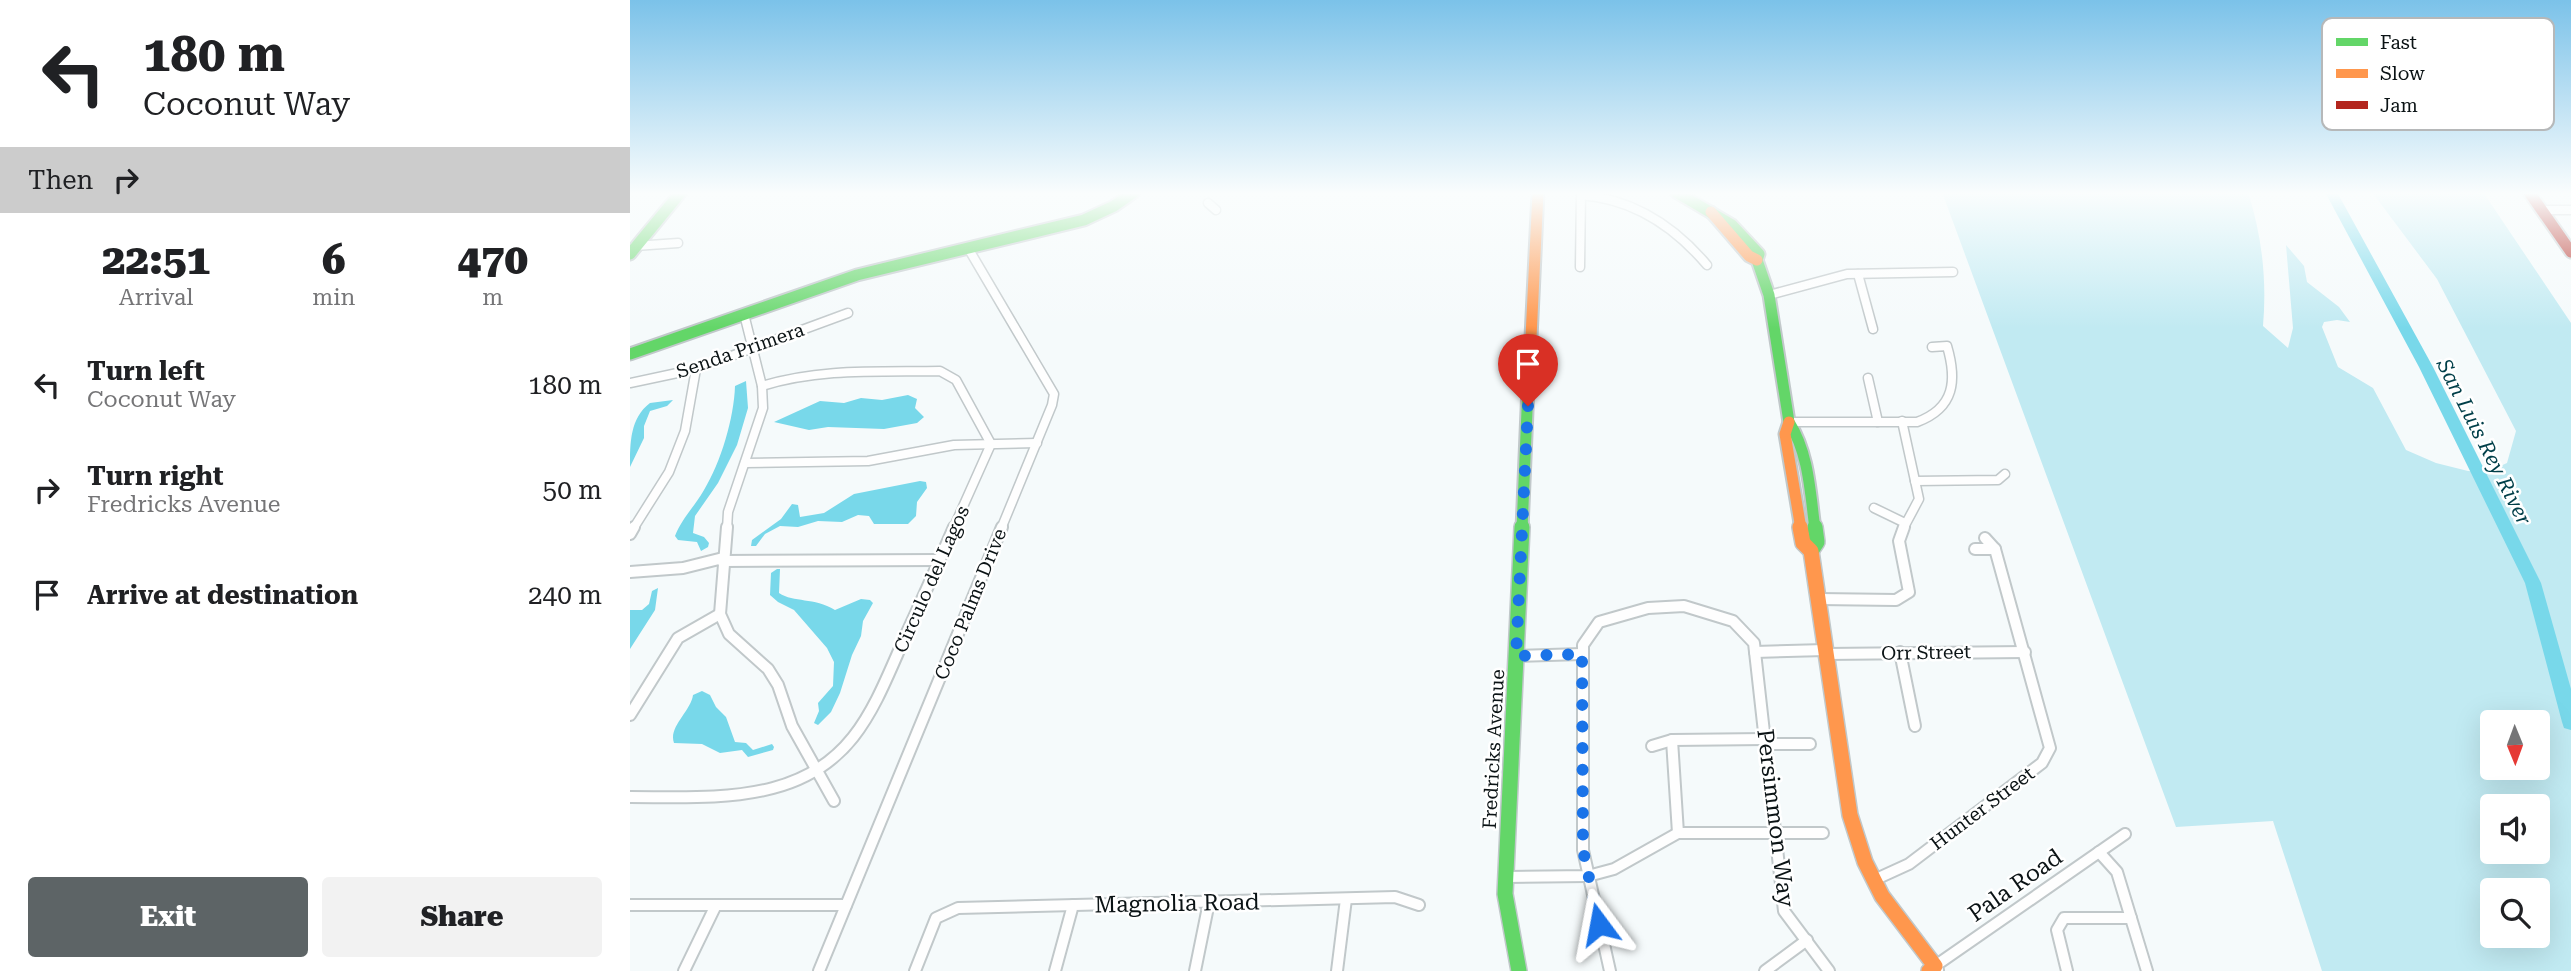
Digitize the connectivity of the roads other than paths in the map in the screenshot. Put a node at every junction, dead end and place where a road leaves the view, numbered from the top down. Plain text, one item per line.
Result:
1 (1012, 237) edge
2 (1536, 237) edge
3 (1580, 237) edge
4 (1680, 237) edge
5 (1731, 237) edge
6 (2560, 237) edge
7 (676, 245) dead end
8 (968, 248) junction
9 (632, 249) edge
10 (2571, 253) edge
11 (1707, 265) dead end
12 (1580, 267) dead end
13 (1953, 272) dead end
14 (1858, 274) junction
15 (1769, 295) junction
16 (848, 313) dead end
17 (744, 314) junction
18 (1873, 329) dead end
19 (1931, 347) dead end
20 (754, 349) junction
21 (631, 354) edge
22 (696, 369) junction
23 (1868, 377) dead end
24 (630, 383) edge
25 (762, 386) junction
26 (1902, 421) junction
27 (1789, 422) junction
28 (1878, 422) junction
29 (991, 443) junction
30 (1031, 443) junction
31 (745, 463) junction
32 (2005, 474) dead end
33 (1915, 481) junction
34 (1874, 508) dead end
35 (1905, 523) junction
36 (630, 534) edge
37 (1985, 538) dead end
38 (1975, 549) dead end
39 (1995, 549) junction
40 (722, 560) junction
41 (939, 560) junction
42 (630, 572) edge
43 (1819, 599) junction
44 (720, 614) junction
45 (1755, 652) junction
46 (1826, 652) junction
47 (1900, 652) junction
48 (2025, 652) junction
49 (1582, 654) junction
50 (1516, 656) junction
51 (630, 715) edge
52 (1915, 726) dead end
53 (1672, 740) junction
54 (1765, 741) junction
55 (1810, 744) dead end
56 (1651, 746) dead end
57 (815, 769) junction
58 (630, 797) edge
59 (834, 801) dead end
60 (1678, 833) junction
61 (1776, 833) junction
62 (1823, 833) dead end
63 (2126, 834) dead end
64 (2099, 852) junction
65 (1588, 876) junction
66 (1506, 877) junction
67 (1874, 880) junction
68 (1346, 899) junction
69 (1209, 902) junction
70 (630, 905) edge
71 (716, 905) junction
72 (846, 905) junction
73 (1073, 905) junction
74 (1419, 905) dead end
75 (2131, 918) junction
76 (1807, 940) junction
77 (1935, 969) edge
78 (684, 971) edge
79 (819, 971) edge
80 (915, 971) edge
81 (1055, 971) edge
82 (1195, 971) edge
83 (1336, 971) edge
84 (1519, 971) edge
85 (1610, 971) edge
86 (1765, 971) edge
87 (1829, 971) edge
88 (2067, 971) edge
89 (2147, 971) edge

1 - 8 street
2 - 50 street, Fredricks Avenue
3 - 12 street
4 - 11 street
5 - 15 street
6 - 10 street
7 - 9 street
8 - 17 street
8 - 30 street, Coco Palms Drive
13 - 14 street
14 - 15 street
14 - 18 street
15 - 27 street
16 - 20 street, Senda Primera
17 - 20 street
17 - 21 street
19 - 26 street
20 - 22 street, Senda Primera
20 - 25 street
22 - 24 street, Senda Primera
22 - 36 street
23 - 28 street
25 - 29 street
25 - 31 street
26 - 28 street
26 - 33 street
27 - 28 street
27 - 43 street
29 - 30 street
29 - 31 street
29 - 41 street, Circulo del Lagos
30 - 72 street, Coco Palms Drive
31 - 40 street
32 - 33 street
33 - 35 street
34 - 35 street
35 - 43 street
37 - 39 street, Hunter Street
38 - 39 street
39 - 48 street, Hunter Street
40 - 41 street
40 - 42 street
40 - 44 street
41 - 57 street, Circulo del Lagos
43 - 46 street
44 - 51 street
44 - 57 street
45 - 46 street, Orr Street
45 - 49 street
45 - 54 street, Persimmon Way
46 - 47 street, Orr Street
46 - 67 street
47 - 48 street, Orr Street
47 - 52 street
48 - 67 street, Hunter Street
49 - 50 street
49 - 65 street
50 - 66 street, Fredricks Avenue
53 - 54 street
53 - 56 street
53 - 60 street
54 - 55 street
54 - 61 street, Persimmon Way
57 - 58 street, Circulo del Lagos
57 - 59 street
60 - 61 street
60 - 65 street
61 - 62 street
61 - 76 street, Persimmon Way
63 - 64 street, Pala Road
64 - 75 street
64 - 77 street, Pala Road
65 - 66 street
65 - 85 street
66 - 84 street, Fredricks Avenue
67 - 77 street
68 - 69 street, Magnolia Road
68 - 74 street, Magnolia Road
68 - 83 street
69 - 73 street, Magnolia Road
69 - 82 street
70 - 71 street
71 - 72 street
71 - 78 street
72 - 79 street, Coco Palms Drive
73 - 80 street, Magnolia Road
73 - 81 street
75 - 88 street
75 - 89 street
76 - 86 street
76 - 87 street, Persimmon Way

